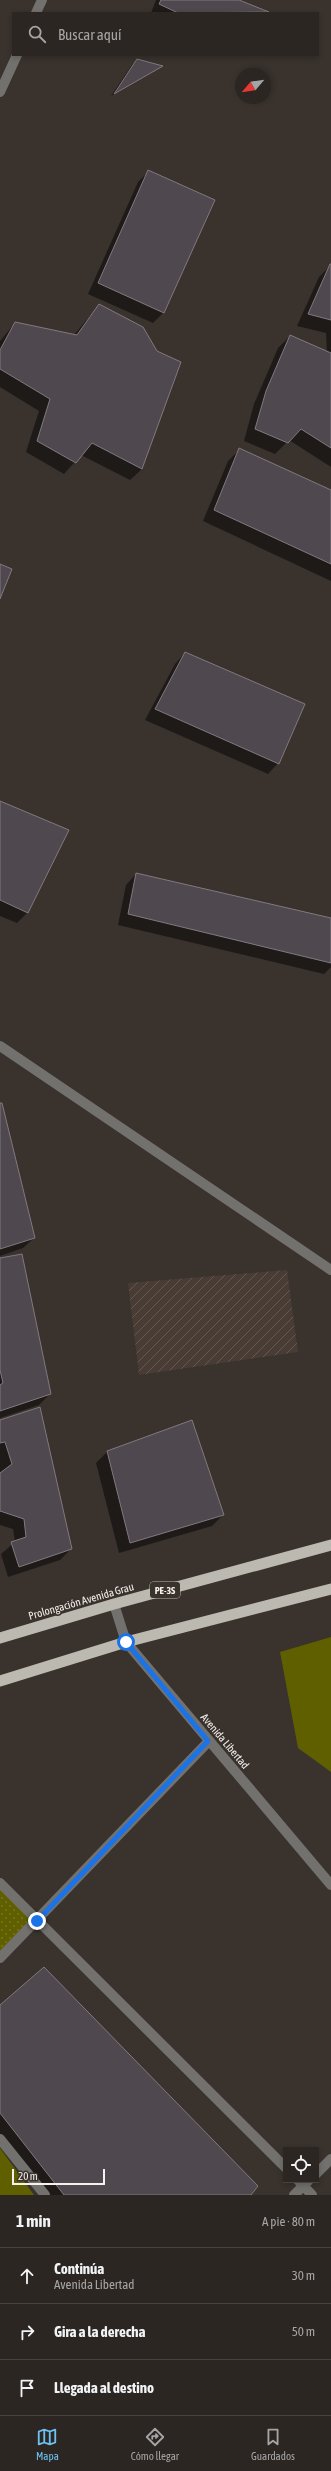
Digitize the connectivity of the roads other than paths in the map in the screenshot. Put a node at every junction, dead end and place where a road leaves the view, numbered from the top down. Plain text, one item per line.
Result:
1 (42, 0) edge
2 (36, 12) edge
3 (17, 56) edge
4 (0, 92) edge
5 (0, 1046) edge
6 (331, 1270) edge
7 (331, 1545) edge
8 (331, 1589) edge
9 (114, 1604) junction
10 (0, 1638) edge
11 (126, 1642) junction
12 (0, 1681) edge
13 (208, 1741) junction
14 (0, 1883) edge
15 (331, 1885) edge
16 (37, 1921) junction
17 (0, 1958) edge
18 (0, 2139) edge
19 (331, 2159) edge
20 (283, 2165) edge
21 (319, 2171) edge
22 (302, 2183) edge
23 (304, 2183) edge
24 (45, 2195) edge
25 (294, 2195) edge
26 (312, 2195) edge

1 - 2 street
3 - 4 street
5 - 6 street
7 - 9 highway, Prolongación Avenida Grau / PE-3S
8 - 11 highway
9 - 10 highway, Prolongación Avenida Grau / PE-3S
9 - 11 street, Avenida Libertad
11 - 12 highway
11 - 13 street, Avenida Libertad
13 - 15 street, Avenida Libertad
13 - 16 street
14 - 16 street
16 - 17 street
16 - 20 street
18 - 24 street
19 - 21 street
22 - 25 street
23 - 26 street

